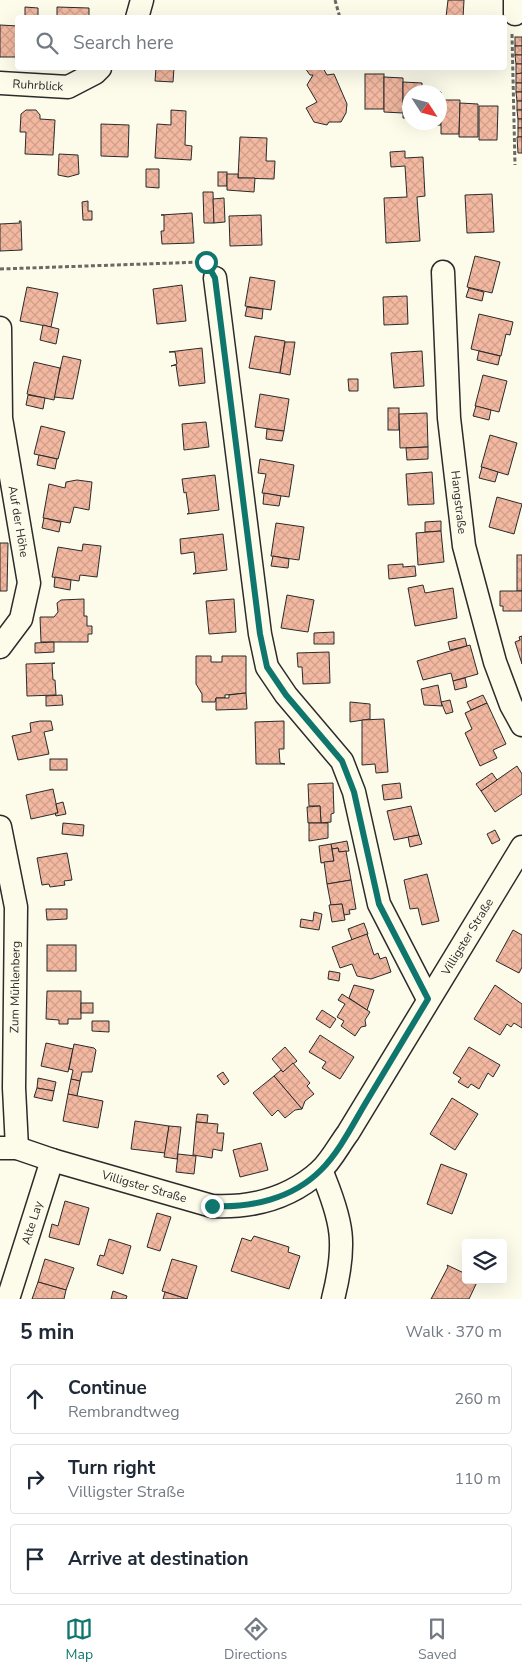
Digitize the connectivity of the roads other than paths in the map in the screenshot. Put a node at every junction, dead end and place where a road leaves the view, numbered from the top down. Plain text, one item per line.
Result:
1 (142, 0) edge
2 (138, 15) edge
3 (98, 70) edge
4 (0, 83) edge
5 (443, 272) dead end
6 (215, 278) road end
7 (0, 328) edge
8 (0, 647) edge
9 (522, 725) edge
10 (0, 827) edge
11 (522, 847) edge
12 (428, 999) junction
13 (9, 1148) edge
14 (52, 1160) junction
15 (321, 1170) junction
16 (7, 1290) edge
17 (333, 1299) edge

1 - 2 street
3 - 4 street, Ruhrblick
5 - 9 street, Hangstraße
6 - 12 street
7 - 8 street, Auf der Höhe
10 - 13 street, Zum Mühlenberg
11 - 12 street, Villigster Straße
12 - 15 street, Villigster Straße
13 - 14 street, Villigster Straße
14 - 15 street, Villigster Straße
14 - 16 street, Alte Lay
15 - 17 street

